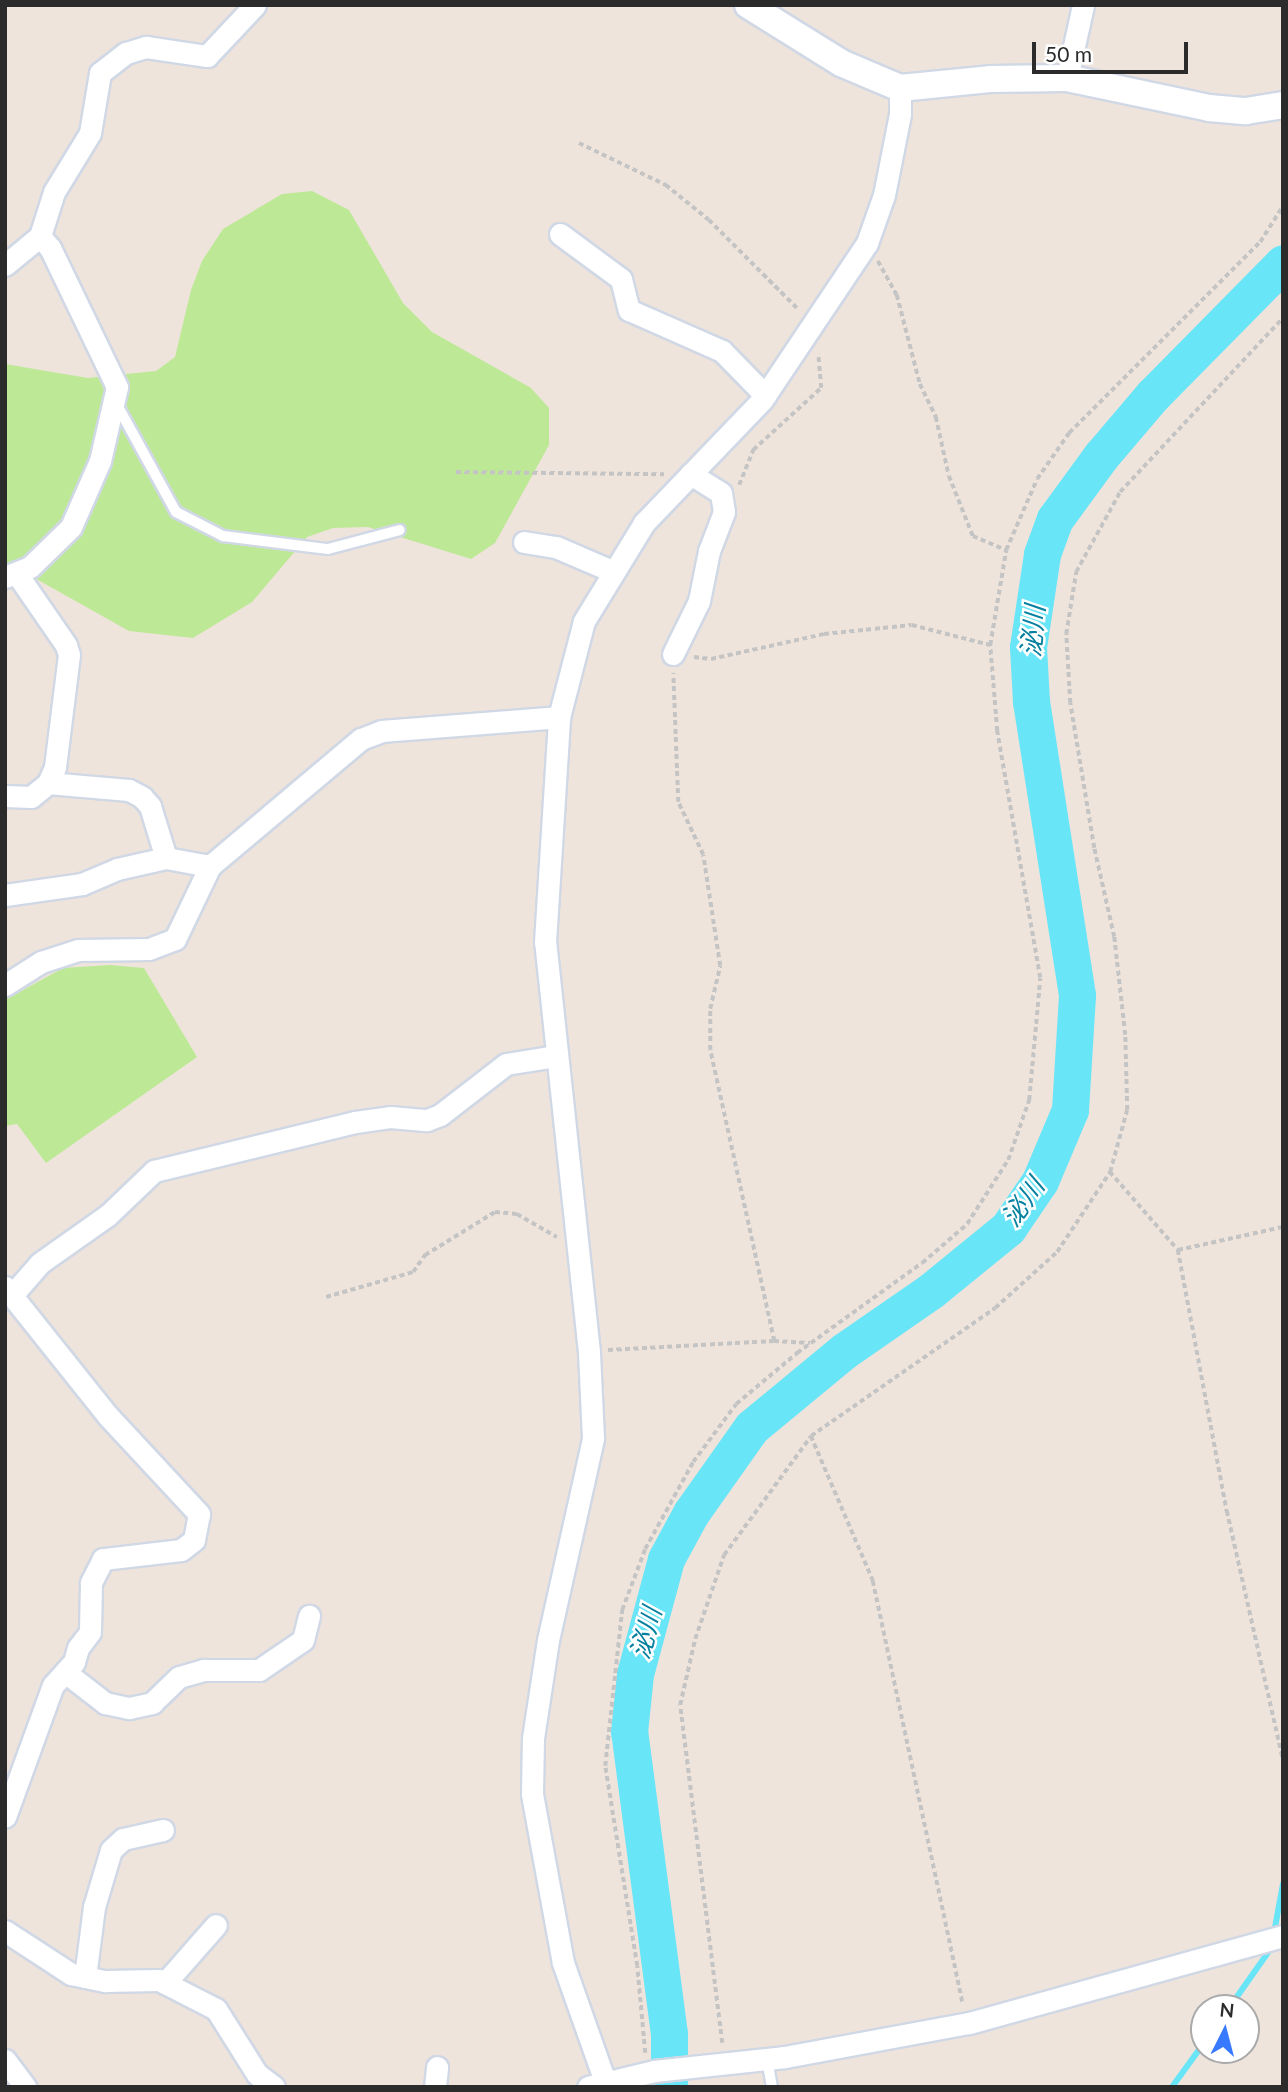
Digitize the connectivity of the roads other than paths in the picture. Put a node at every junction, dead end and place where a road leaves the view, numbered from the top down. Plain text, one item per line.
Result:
1 (255, 5) edge
2 (748, 5) edge
3 (1083, 5) edge
4 (1067, 78) junction
5 (900, 88) junction
6 (1283, 105) edge
7 (560, 234) dead end
8 (40, 236) junction
9 (5, 265) edge
10 (765, 395) junction
11 (115, 400) junction
12 (691, 474) junction
13 (400, 530) dead end
14 (524, 542) dead end
15 (614, 572) junction
16 (11, 576) edge
17 (673, 654) road end
18 (559, 717) junction
19 (48, 783) junction
20 (5, 796) edge
21 (166, 858) junction
22 (210, 866) junction
23 (5, 895) edge
24 (5, 985) edge
25 (556, 1056) junction
26 (9, 1291) edge
27 (309, 1616) dead end
28 (65, 1672) junction
29 (5, 1817) edge
30 (163, 1830) dead end
31 (216, 1925) dead end
32 (5, 1931) edge
33 (1283, 1937) edge
34 (85, 1977) junction
35 (165, 1983) junction
36 (766, 2059) junction
37 (5, 2060) edge
38 (601, 2085) edge
39 (25, 2087) edge
40 (274, 2087) edge
41 (772, 2087) edge

1 - 8 street
2 - 5 street
3 - 4 street
4 - 5 street
4 - 6 street
5 - 10 street
7 - 10 street
8 - 9 street
8 - 11 street
10 - 12 street
11 - 13 lane
11 - 16 street
12 - 15 street
12 - 17 street
14 - 15 street
15 - 18 street
16 - 19 street
18 - 22 street
18 - 25 street
19 - 20 street
19 - 21 street
21 - 22 street
21 - 23 street
22 - 24 street
25 - 26 street
25 - 38 street
26 - 28 street
27 - 28 street
28 - 29 street
30 - 34 street
31 - 35 street
32 - 34 street
33 - 36 street
34 - 35 street
35 - 40 street
36 - 38 street
36 - 41 lane
37 - 39 street

